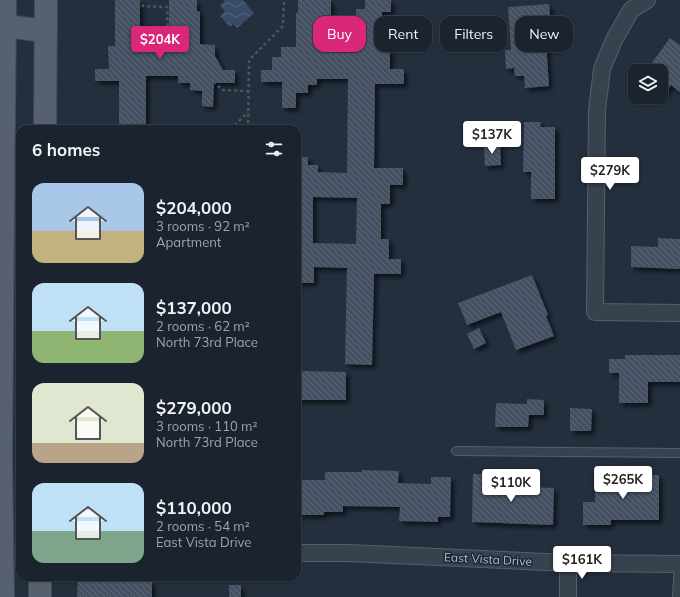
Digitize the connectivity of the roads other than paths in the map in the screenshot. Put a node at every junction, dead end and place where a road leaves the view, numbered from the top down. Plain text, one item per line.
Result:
1 (5, 0) edge
2 (46, 0) edge
3 (647, 0) edge
4 (626, 5) edge
5 (5, 26) junction
6 (46, 31) junction
7 (45, 125) edge
8 (680, 313) edge
9 (456, 451) dead end
10 (680, 453) edge
11 (301, 553) edge
12 (7, 556) edge
13 (568, 563) junction
14 (679, 564) edge
15 (40, 581) edge
16 (3, 597) edge
17 (40, 597) edge
18 (568, 597) edge
19 (677, 597) edge

1 - 5 main road
2 - 6 main road
3 - 4 street
4 - 8 street
5 - 6 main road
5 - 12 main road
6 - 7 main road
9 - 10 lane
11 - 13 street, East Vista Drive
12 - 16 main road
13 - 14 street, East Vista Drive
13 - 18 street
14 - 19 lane
15 - 17 main road

